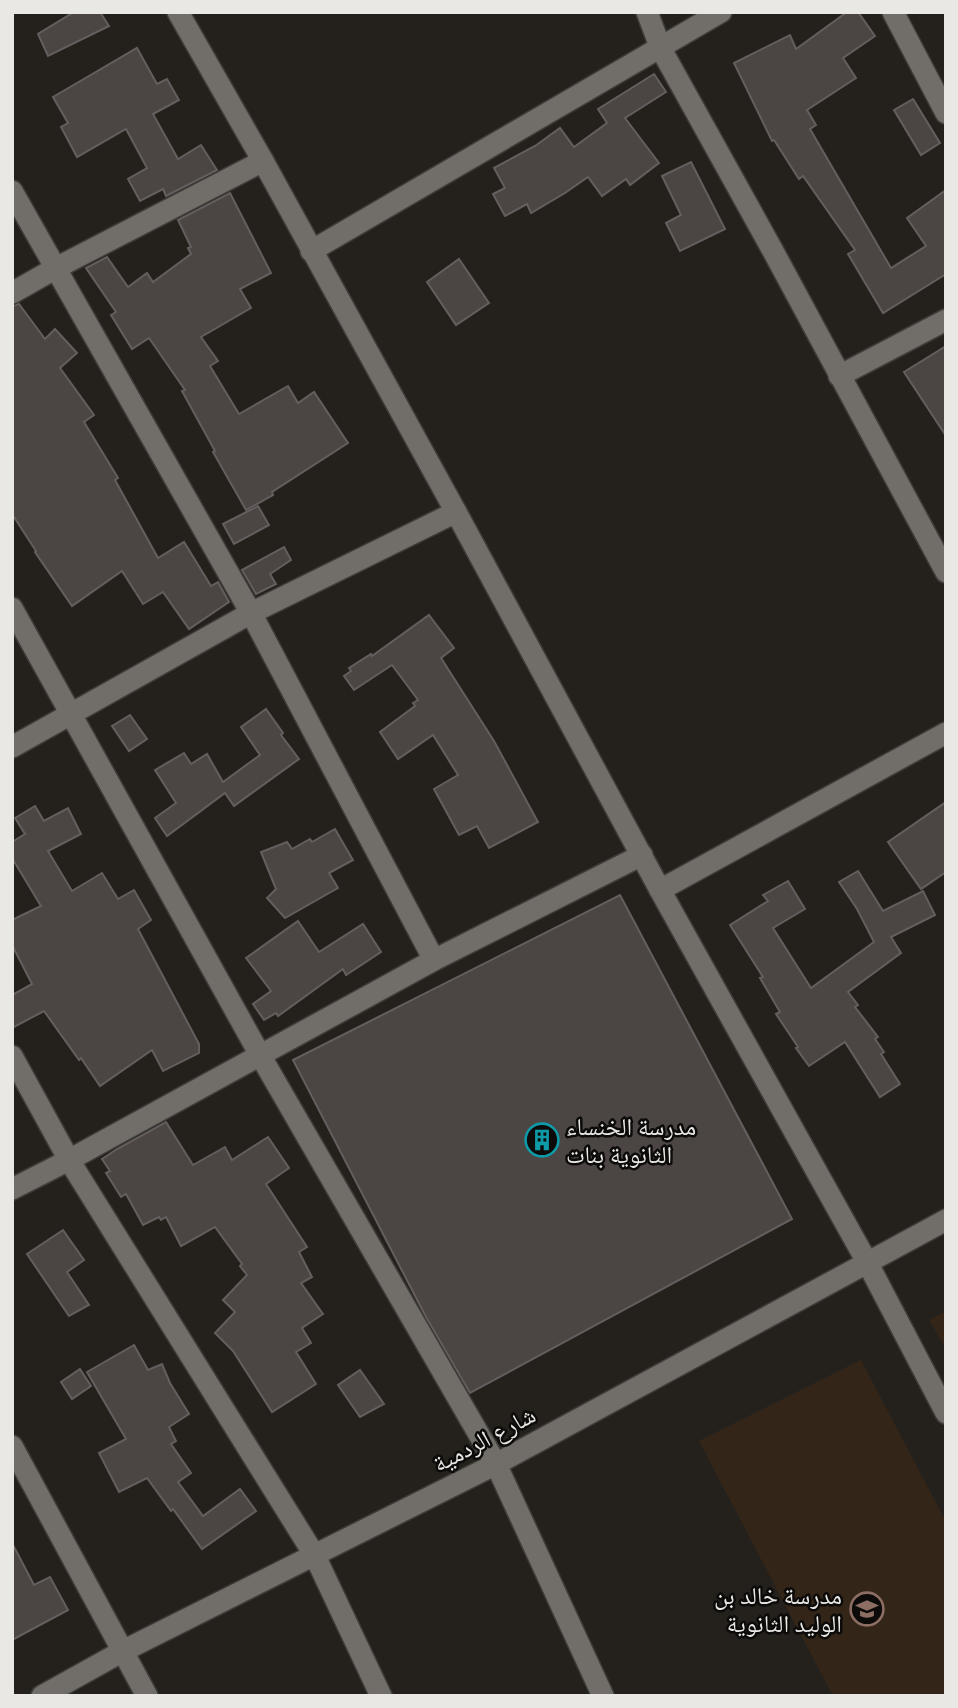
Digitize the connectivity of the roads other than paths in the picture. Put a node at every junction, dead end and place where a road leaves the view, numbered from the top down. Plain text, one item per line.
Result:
1 (178, 12) edge
2 (647, 12) edge
3 (721, 12) edge
4 (893, 12) edge
5 (661, 49) junction
6 (946, 113) edge
7 (263, 161) junction
8 (12, 191) edge
9 (311, 251) junction
10 (56, 268) junction
11 (12, 293) edge
12 (946, 320) edge
13 (839, 376) junction
14 (456, 512) junction
15 (946, 572) edge
16 (12, 608) edge
17 (251, 613) junction
18 (72, 714) junction
19 (946, 733) edge
20 (12, 747) edge
21 (642, 855) junction
22 (660, 890) junction
23 (434, 960) junction
24 (260, 1055) junction
25 (12, 1056) edge
26 (69, 1160) junction
27 (12, 1189) edge
28 (946, 1220) edge
29 (867, 1262) junction
30 (946, 1413) edge
31 (12, 1446) edge
32 (496, 1464) junction
33 (314, 1556) junction
34 (124, 1651) junction
35 (42, 1696) edge
36 (147, 1696) edge
37 (381, 1696) edge
38 (603, 1696) edge

1 - 7 street
2 - 5 street
3 - 5 street
4 - 6 street
5 - 9 street
5 - 13 street
7 - 9 street
7 - 10 street
8 - 10 street
9 - 14 street
10 - 11 street
10 - 17 street
12 - 13 street
13 - 15 street
14 - 17 street
14 - 21 street
16 - 18 street
17 - 18 street
17 - 23 street
18 - 20 street
18 - 24 street
19 - 22 street
21 - 22 street
21 - 23 street
22 - 29 street
23 - 24 street
24 - 26 street
24 - 32 street
25 - 26 street
26 - 27 street
26 - 33 street
28 - 29 street, شارع الردمية
29 - 30 street
29 - 32 street, شارع الردمية
31 - 34 street
32 - 33 street, شارع الردمية
32 - 38 street
33 - 34 street, شارع الردمية
33 - 37 street
34 - 35 street, شارع الردمية
34 - 36 street

